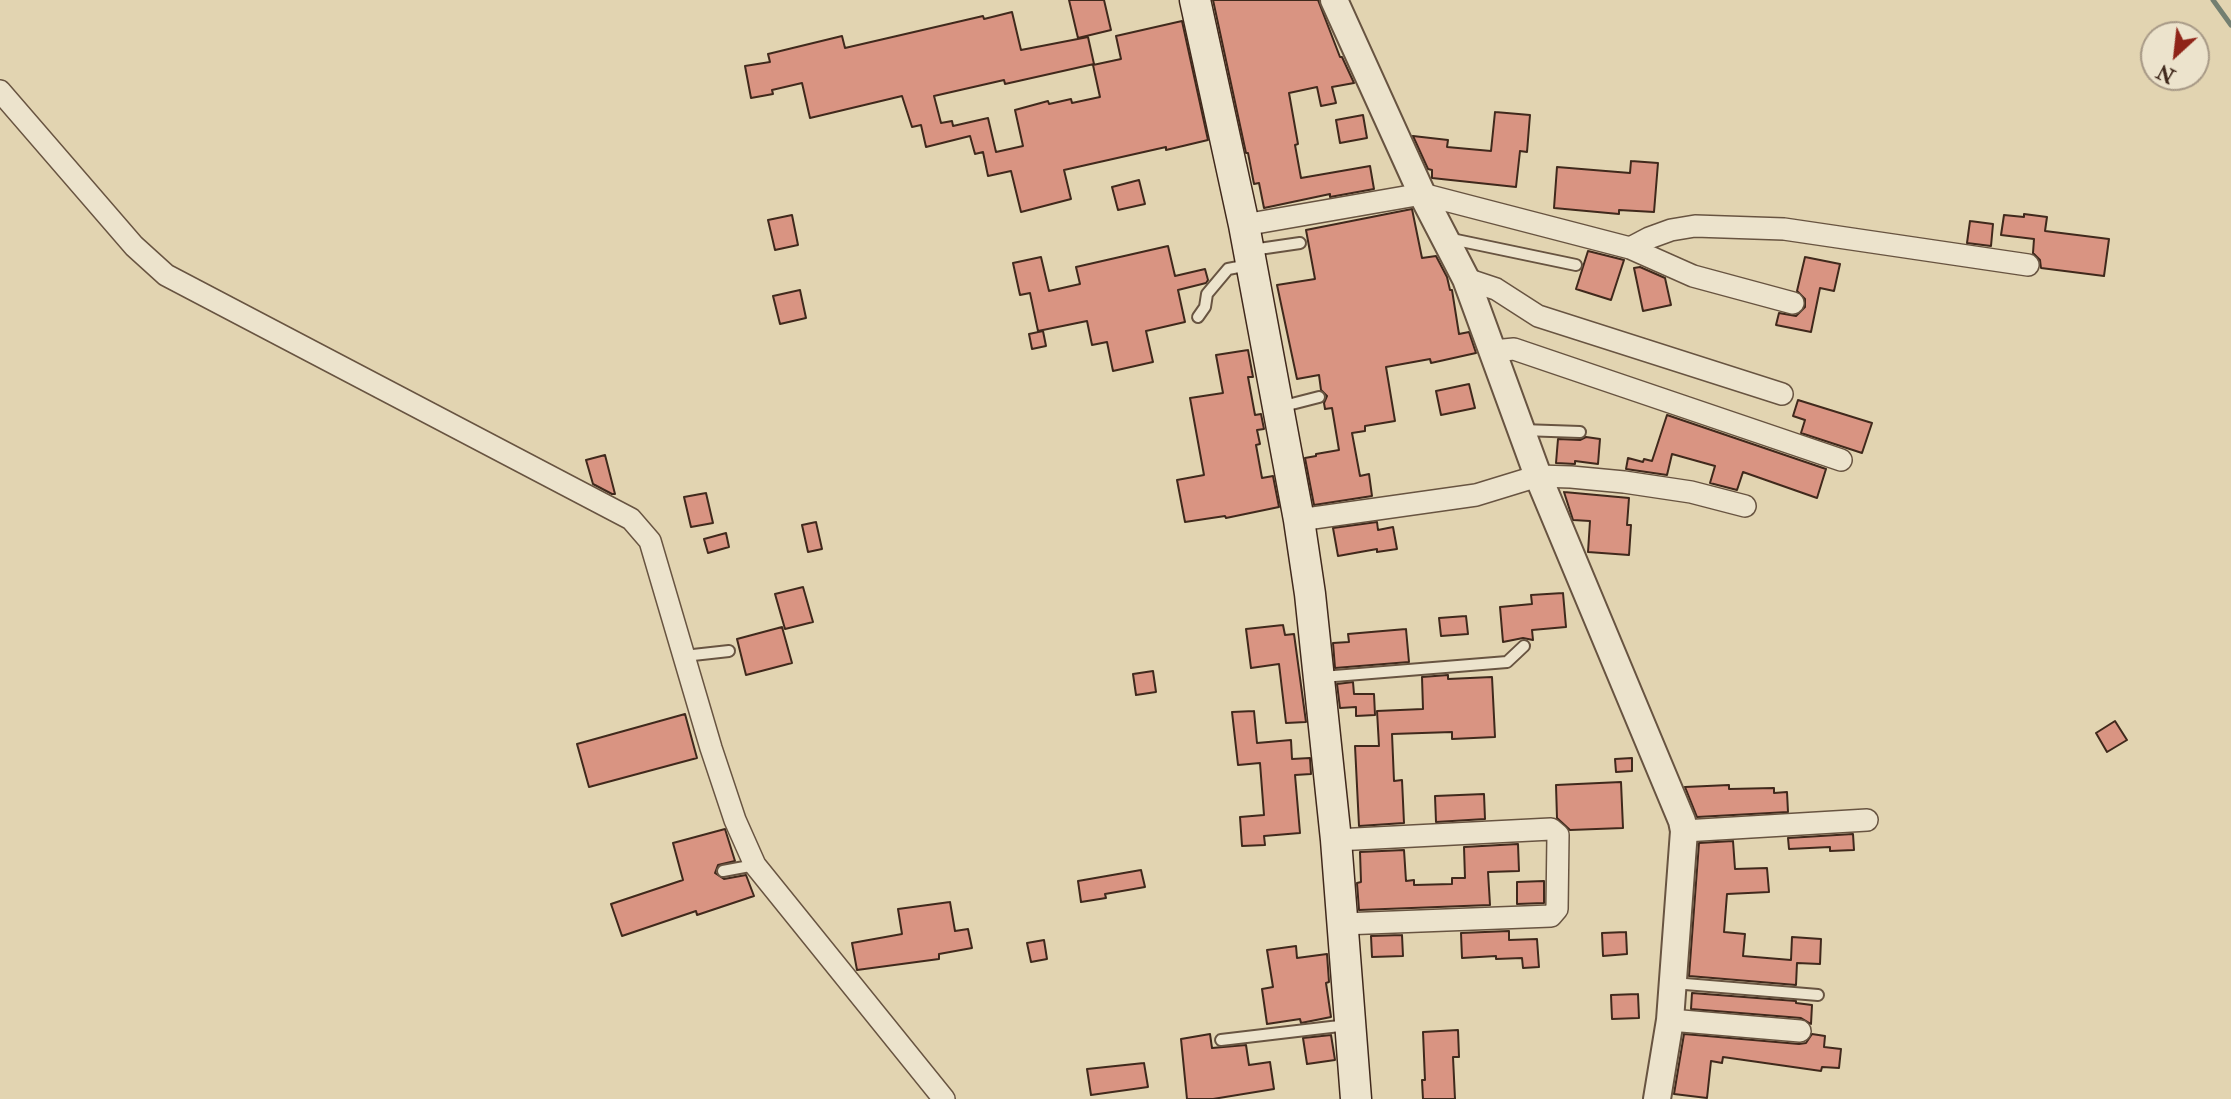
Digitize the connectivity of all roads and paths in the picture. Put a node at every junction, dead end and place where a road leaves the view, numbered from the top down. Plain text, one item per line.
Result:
1 (1195, 0) edge
2 (1334, 0) edge
3 (0, 91) edge
4 (1422, 194) junction
5 (1444, 237) junction
6 (1300, 243) dead end
7 (1248, 247) junction
8 (1630, 248) junction
9 (1576, 265) dead end
10 (2028, 265) dead end
11 (1466, 279) junction
12 (1793, 303) dead end
13 (1198, 317) dead end
14 (1493, 351) junction
15 (1782, 394) dead end
16 (1319, 397) dead end
17 (1280, 407) junction
18 (1522, 430) junction
19 (1580, 432) dead end
20 (1841, 460) dead end
21 (1538, 477) junction
22 (1745, 506) dead end
23 (1300, 520) junction
24 (1524, 646) dead end
25 (729, 650) dead end
26 (684, 656) junction
27 (1319, 677) junction
28 (1867, 820) dead end
29 (1684, 831) junction
30 (1336, 839) junction
31 (755, 865) junction
32 (723, 871) dead end
33 (1342, 923) junction
34 (1672, 983) junction
35 (1818, 995) dead end
36 (1670, 1020) junction
37 (1350, 1025) junction
38 (1800, 1031) dead end
39 (1221, 1040) dead end
40 (944, 1099) edge
41 (1356, 1099) edge
42 (1657, 1099) edge

1 - 7 main road
2 - 4 street
3 - 26 street
4 - 5 street
4 - 7 street
4 - 8 street
5 - 9 lane
5 - 11 street
6 - 7 lane
7 - 13 lane
7 - 17 main road
8 - 10 street
8 - 12 street
11 - 14 street
11 - 15 street
14 - 18 street
14 - 20 street
16 - 17 lane
17 - 23 main road
18 - 19 lane
18 - 21 street
21 - 22 street
21 - 23 street
21 - 29 street
23 - 27 main road
24 - 27 lane
25 - 26 lane
26 - 31 street
27 - 30 main road
28 - 29 street
29 - 34 street
30 - 33 main road
30 - 33 street
31 - 32 lane
31 - 40 street
33 - 37 main road
34 - 35 lane
34 - 36 street
36 - 38 street
36 - 42 street
37 - 39 lane
37 - 41 main road

